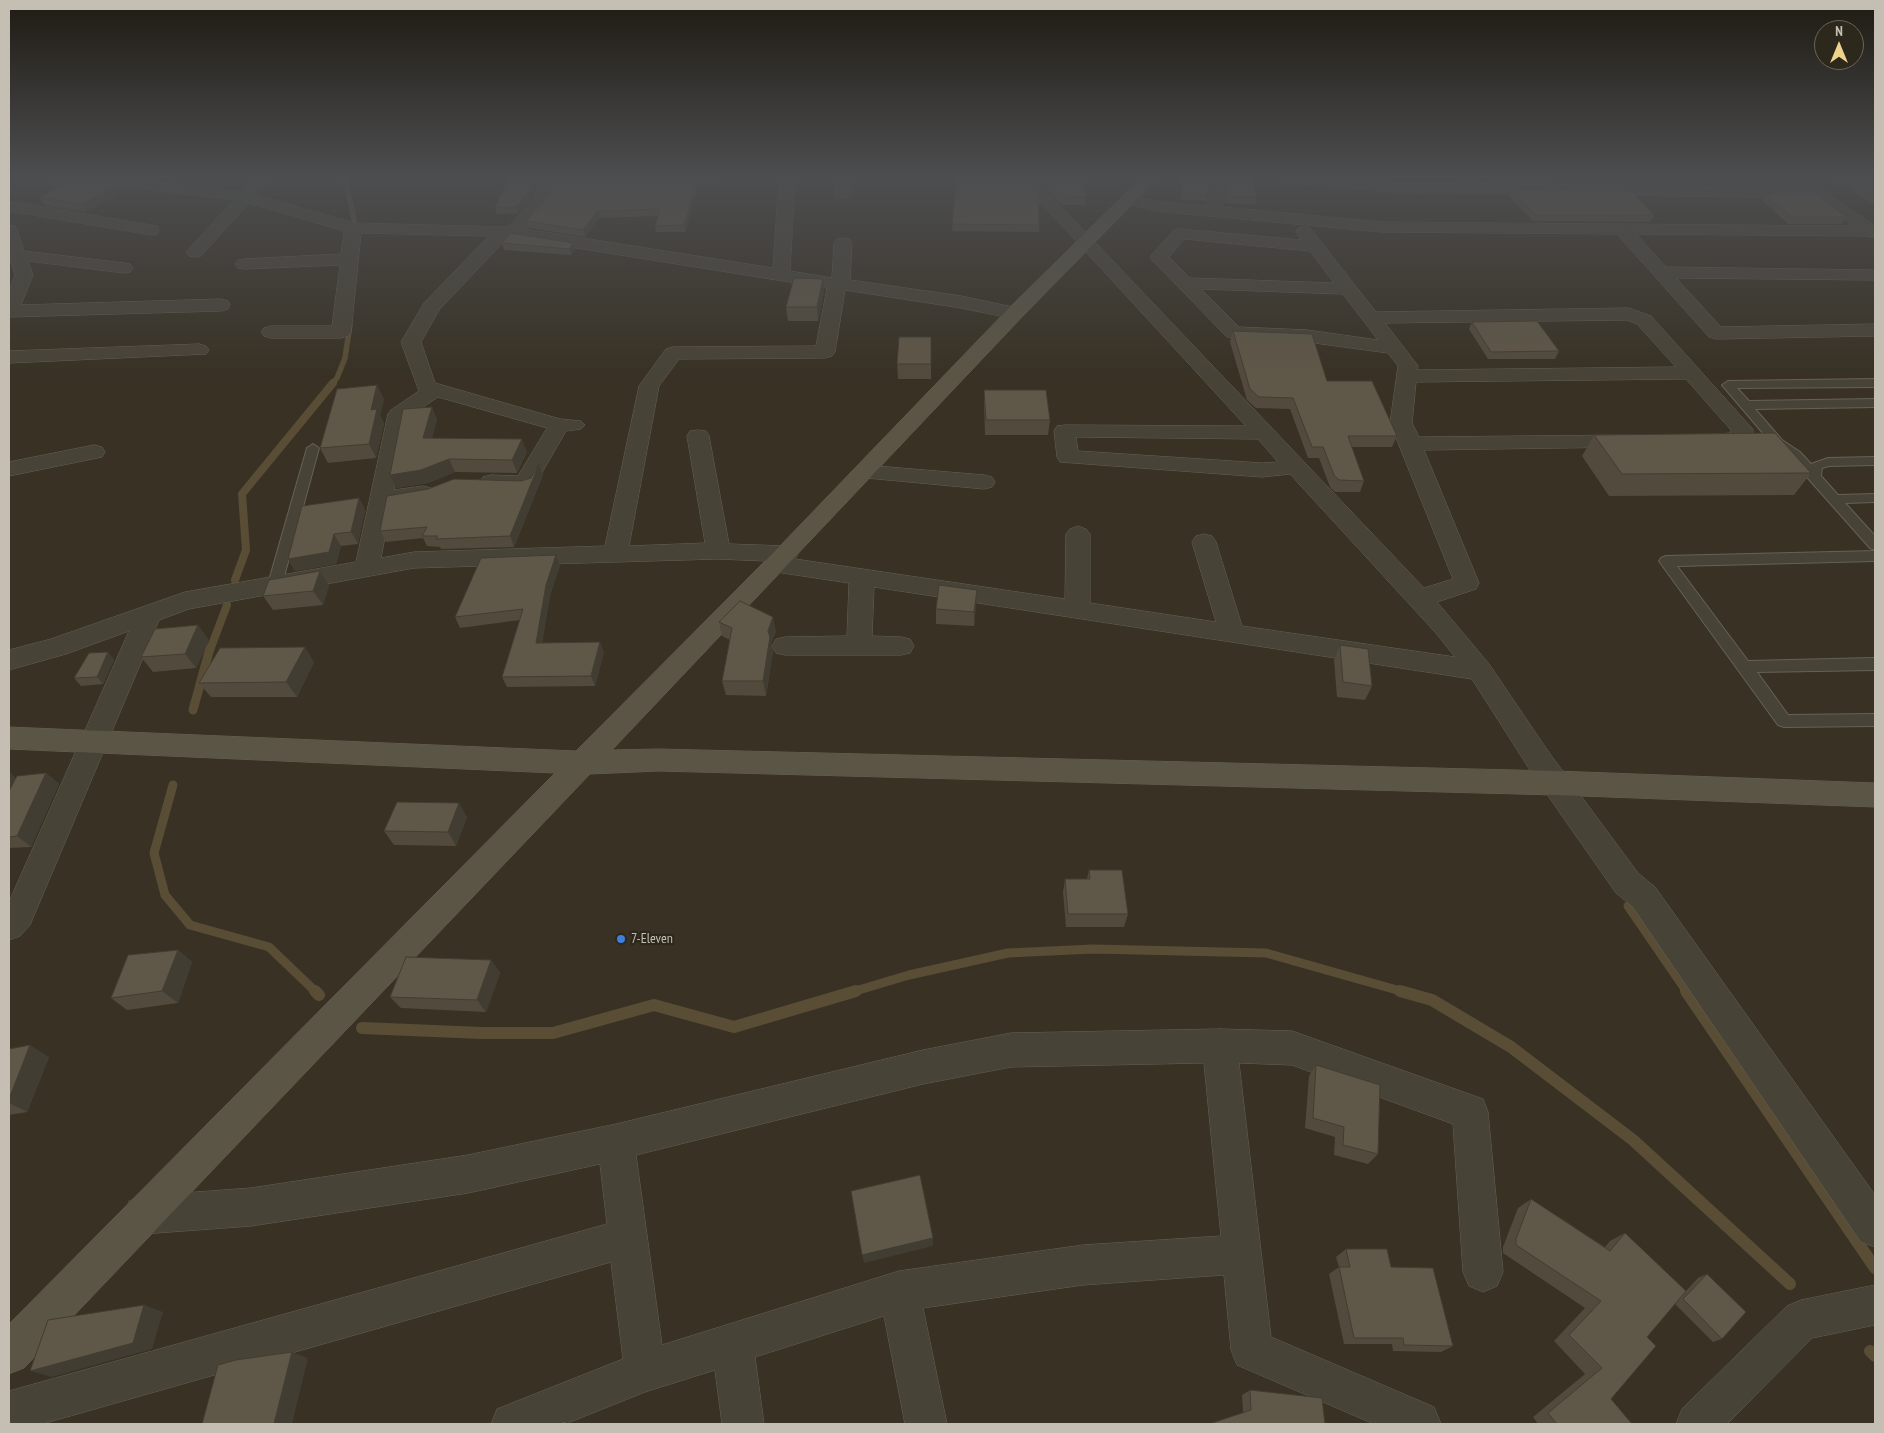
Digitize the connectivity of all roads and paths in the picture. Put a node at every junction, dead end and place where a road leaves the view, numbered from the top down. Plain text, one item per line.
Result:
1 (14, 245) edge
2 (201, 245) edge
3 (351, 245) edge
4 (495, 245) edge
5 (590, 245) edge
6 (783, 245) edge
7 (843, 245) edge
8 (1084, 245) edge
9 (1088, 245) edge
10 (1170, 245) edge
11 (1301, 245) edge
12 (1636, 245) edge
13 (1314, 246) joint
14 (195, 252) dead end
15 (18, 255) junction
16 (349, 259) junction
17 (244, 264) dead end
18 (124, 268) dead end
19 (1660, 272) junction
20 (781, 275) junction
21 (1875, 275) edge
22 (1186, 283) junction
23 (839, 284) junction
24 (1350, 289) junction
25 (221, 305) dead end
26 (9, 311) edge
27 (1016, 313) junction
28 (1371, 318) junction
29 (1875, 330) edge
30 (271, 332) dead end
31 (1393, 348) junction
32 (199, 350) dead end
33 (9, 357) edge
34 (1692, 373) junction
35 (1408, 376) junction
36 (1875, 383) edge
37 (436, 389) junction
38 (1875, 403) edge
39 (1745, 405) junction
40 (1257, 432) junction
41 (698, 436) dead end
42 (1692, 440) edge
43 (1654, 441) edge
44 (1411, 444) junction
45 (313, 448) dead end
46 (94, 452) dead end
47 (1875, 461) edge
48 (1289, 468) junction
49 (9, 469) edge
50 (864, 472) junction
51 (1814, 476) junction
52 (475, 482) edge
53 (984, 482) dead end
54 (440, 488) edge
55 (1875, 498) edge
56 (381, 499) junction
57 (1834, 499) junction
58 (1078, 534) dead end
59 (1204, 542) dead end
60 (1875, 545) edge
61 (718, 551) junction
62 (616, 553) junction
63 (1875, 556) edge
64 (781, 559) junction
65 (367, 567) junction
66 (862, 577) junction
67 (275, 584) junction
68 (1419, 599) junction
69 (1077, 609) junction
70 (149, 614) junction
71 (1232, 633) junction
72 (859, 645) junction
73 (785, 646) dead end
74 (901, 646) dead end
75 (9, 660) edge
76 (1875, 664) edge
77 (1744, 667) junction
78 (1480, 671) junction
79 (1875, 720) edge
80 (9, 738) edge
81 (95, 742) junction
82 (581, 763) junction
83 (1556, 783) junction
84 (1875, 795) edge
85 (9, 926) edge
86 (1220, 1046) junction
87 (616, 1142) junction
88 (143, 1216) junction
89 (1875, 1228) edge
90 (628, 1238) junction
91 (1242, 1254) junction
92 (1483, 1272) dead end
93 (899, 1291) junction
94 (1875, 1306) edge
95 (733, 1344) junction
96 (9, 1353) edge
97 (645, 1371) junction
98 (9, 1412) edge
99 (512, 1424) edge
100 (743, 1424) edge
101 (926, 1424) edge
102 (1420, 1424) edge
103 (1697, 1424) edge

1 - 15 street
2 - 14 street
3 - 16 street
4 - 37 street
5 - 20 street
6 - 20 street
7 - 23 street
8 - 27 street
9 - 40 street
10 - 22 street
11 - 13 street
12 - 19 street
13 - 24 street
15 - 18 street
15 - 26 street
16 - 17 street
16 - 30 street
19 - 21 street
19 - 29 street
20 - 23 street
22 - 24 street
22 - 31 street
23 - 27 street
23 - 62 street
24 - 28 street
25 - 26 street
27 - 50 street
28 - 31 street
28 - 34 street
31 - 35 street
32 - 33 street
34 - 35 street
34 - 42 street
35 - 44 street
36 - 39 lane
37 - 52 street
37 - 56 street
38 - 39 lane
39 - 51 lane
40 - 48 street
40 - 48 street
41 - 61 street
43 - 44 street
44 - 68 street
45 - 67 lane
46 - 49 street
47 - 51 lane
48 - 68 street
50 - 53 street
50 - 64 street
51 - 57 lane
54 - 56 street
55 - 57 lane
56 - 65 street
57 - 60 lane
58 - 69 street
59 - 71 street
61 - 62 street
61 - 64 street
62 - 65 street
63 - 77 lane
64 - 66 street
64 - 82 street
65 - 67 street
66 - 69 street
66 - 72 street
67 - 70 street
68 - 78 street
69 - 71 street
70 - 75 street
70 - 81 street
71 - 78 street
72 - 73 street
72 - 74 street
76 - 77 lane
77 - 79 lane
78 - 83 street
80 - 81 street
81 - 82 street
81 - 85 street
82 - 83 street
82 - 88 street
83 - 84 street
83 - 89 street
86 - 87 street
86 - 91 street
86 - 92 street
87 - 88 street
87 - 90 street
88 - 96 street
90 - 97 street
90 - 98 street
91 - 93 street
91 - 102 street
93 - 95 street
93 - 101 street
94 - 103 street
95 - 97 street
95 - 100 street
97 - 99 street

